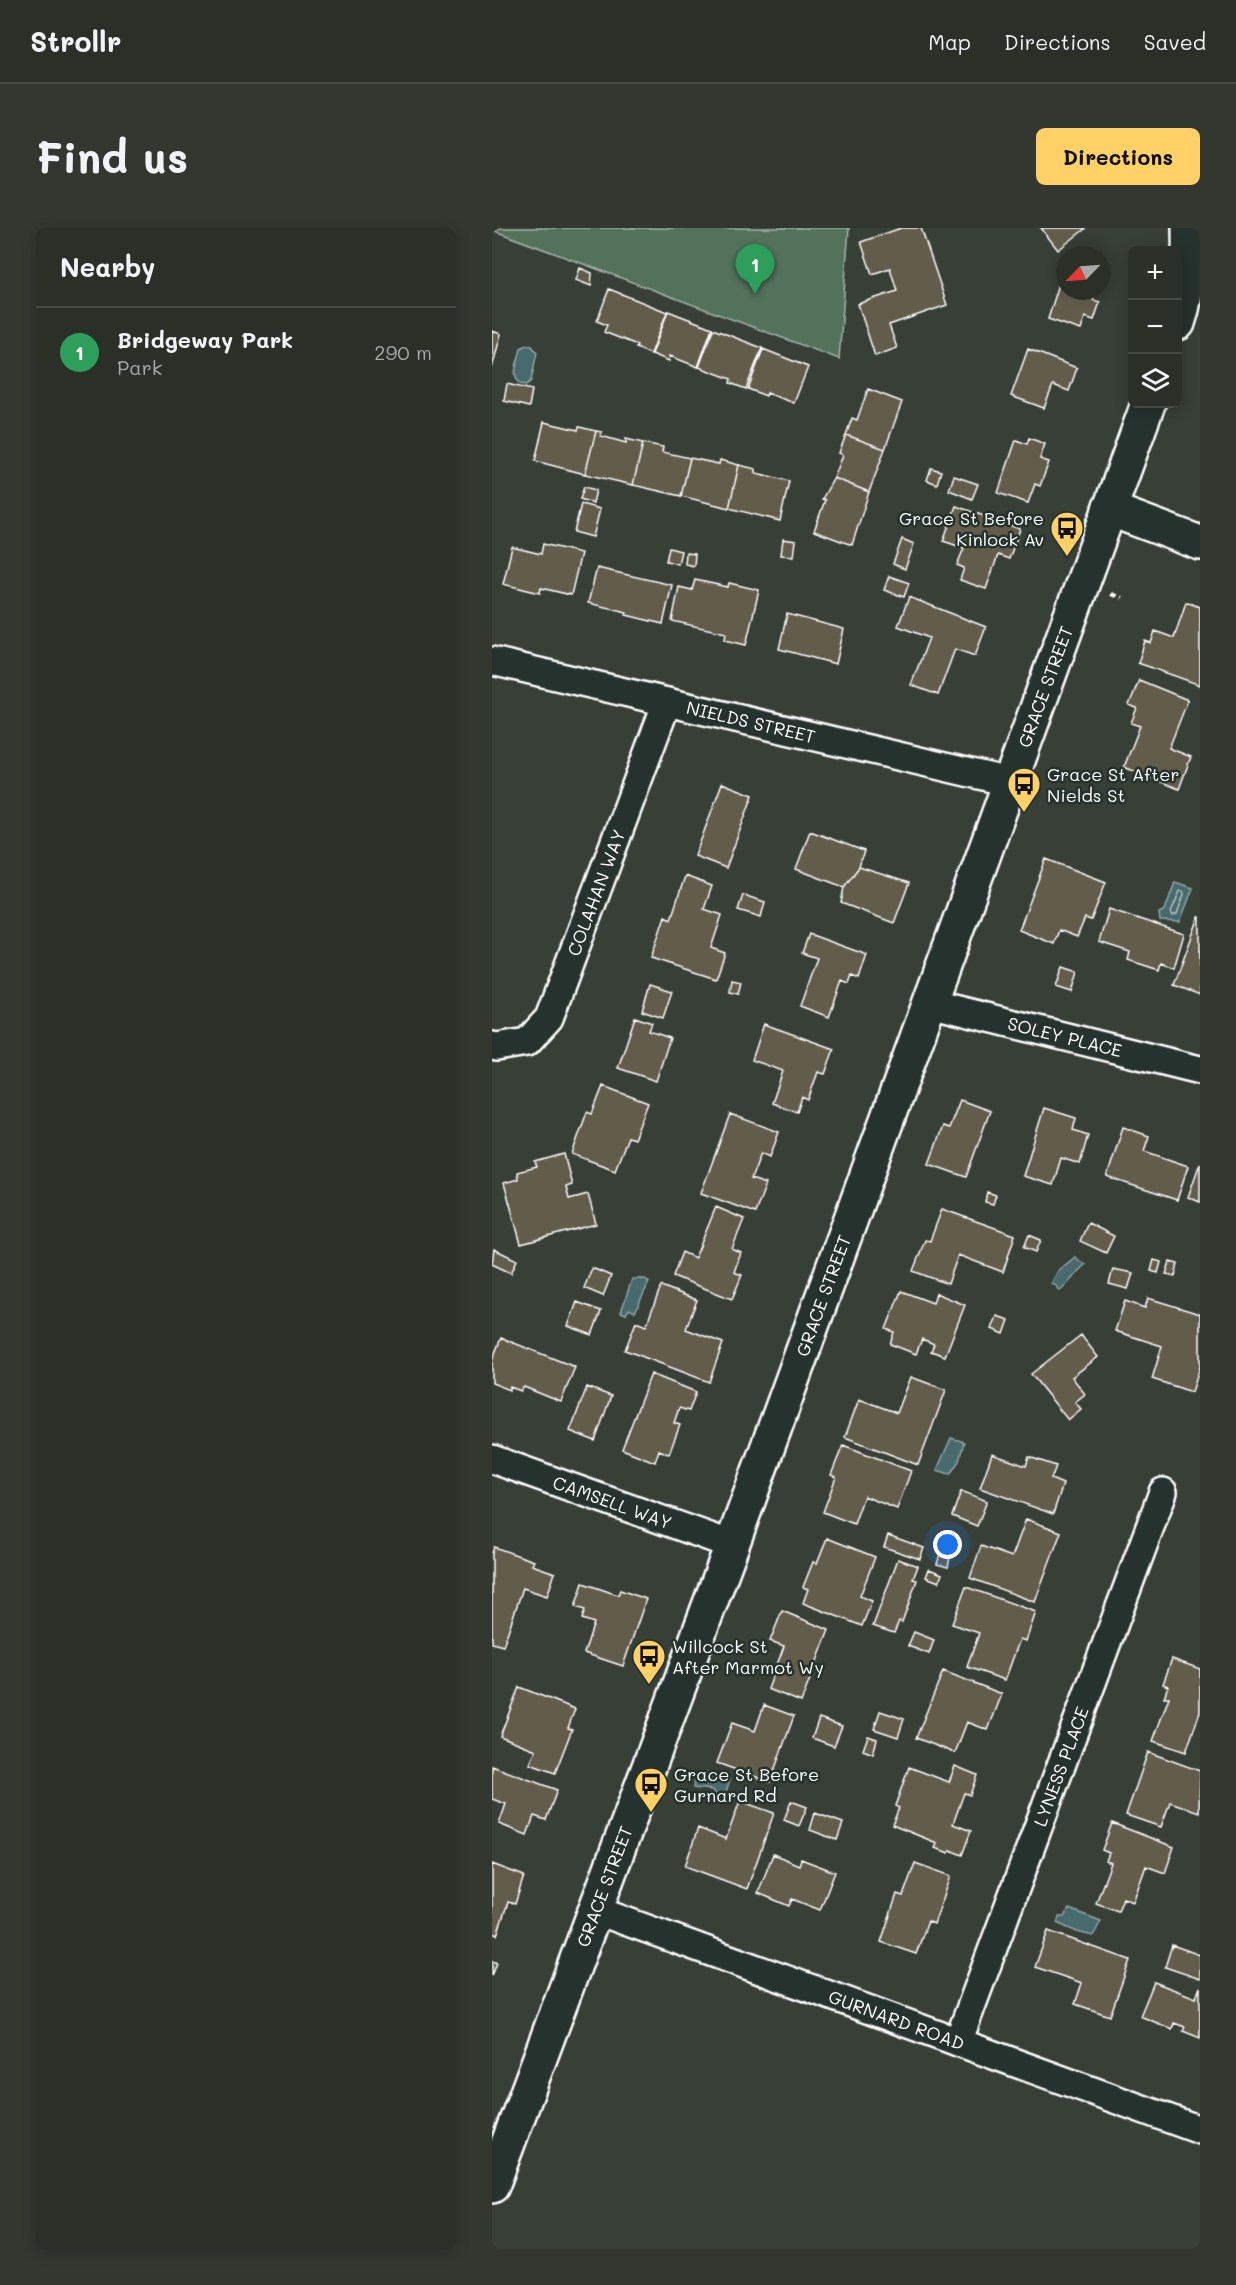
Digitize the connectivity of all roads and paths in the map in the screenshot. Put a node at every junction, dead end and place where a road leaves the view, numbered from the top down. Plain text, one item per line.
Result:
1 (1190, 228) edge
2 (1182, 311) edge
3 (1147, 408) edge
4 (1109, 509) junction
5 (1200, 543) edge
6 (492, 662) edge
7 (667, 702) junction
8 (1010, 782) junction
9 (929, 1003) junction
10 (492, 1046) edge
11 (1200, 1070) edge
12 (492, 1459) edge
13 (1163, 1492) dead end
14 (732, 1545) junction
15 (595, 1910) junction
16 (958, 2042) junction
17 (1200, 2130) edge
18 (492, 2186) edge

1 - 2 street
3 - 4 street, GRACE STREET
4 - 5 street
4 - 8 street, GRACE STREET
6 - 7 street, NIELDS STREET
7 - 8 street, NIELDS STREET
7 - 10 street, COLAHAN WAY
8 - 9 street, GRACE STREET
9 - 11 street, SOLEY PLACE
9 - 14 street, GRACE STREET
12 - 14 street, CAMSELL WAY
13 - 16 street, LYNESS PLACE
14 - 15 street, GRACE STREET
15 - 16 street, GURNARD ROAD
15 - 18 street, GRACE STREET
16 - 17 street, GURNARD ROAD

